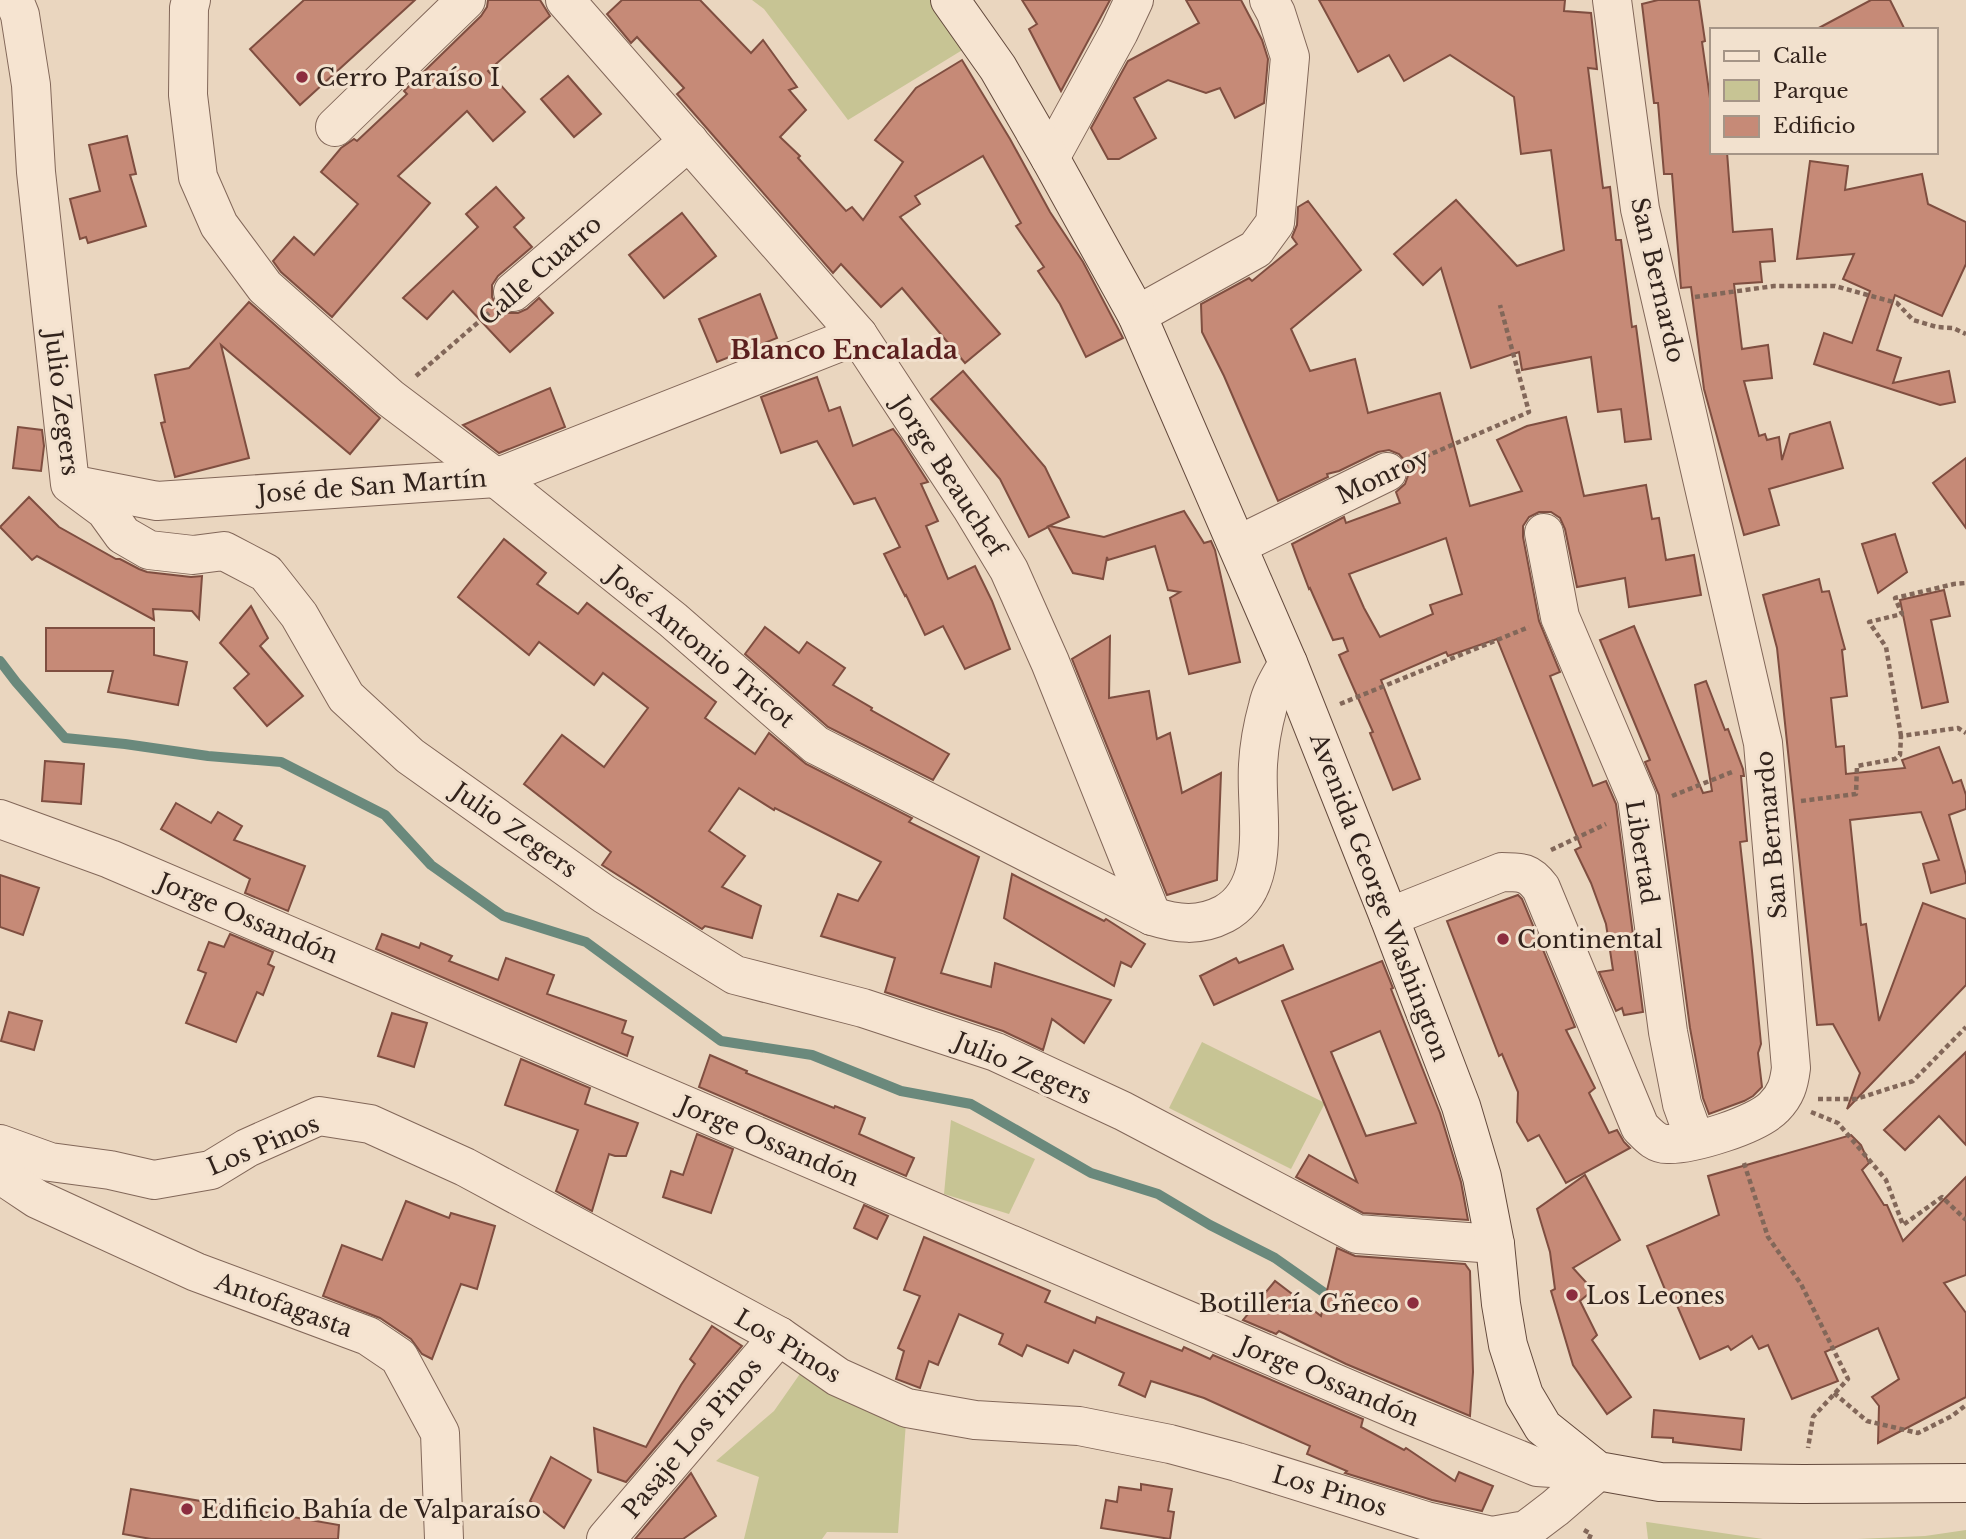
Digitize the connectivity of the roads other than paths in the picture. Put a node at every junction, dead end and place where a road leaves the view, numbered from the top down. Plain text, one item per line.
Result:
1 (14, 0) edge
2 (191, 0) edge
3 (466, 0) edge
4 (565, 0) edge
5 (950, 0) edge
6 (1134, 0) edge
7 (1269, 0) edge
8 (1612, 0) edge
9 (335, 127) dead end
10 (689, 141) junction
11 (1051, 158) junction
12 (513, 292) road end
13 (1137, 315) junction
14 (858, 335) junction
15 (1387, 472) road end
16 (496, 478) junction
17 (70, 484) junction
18 (1544, 533) dead end
19 (1238, 545) junction
20 (1288, 663) junction
21 (0, 820) edge
22 (1152, 916) junction
23 (1390, 917) junction
24 (1695, 1140) junction
25 (0, 1144) edge
26 (0, 1166) edge
27 (1495, 1244) junction
28 (779, 1336) junction
29 (1524, 1395) junction
30 (1537, 1467) junction
31 (1598, 1471) junction
32 (1966, 1483) edge
33 (444, 1539) edge
34 (606, 1539) edge

1 - 17 street, Julio Zegers
2 - 16 street, José Antonio Tricot
3 - 9 street
4 - 10 street, Jorge Beauchef
5 - 11 street, Avenida George Washington
6 - 11 street
7 - 13 street
8 - 24 street, San Bernardo
10 - 12 street, Calle Cuatro
10 - 14 street, Jorge Beauchef
11 - 13 street, Avenida George Washington
13 - 19 street, Avenida George Washington
14 - 16 street, José de San Martín
14 - 22 street, Jorge Beauchef
15 - 19 street, Monroy
16 - 17 street, José de San Martín
16 - 22 street, José Antonio Tricot
17 - 27 street, Julio Zegers
18 - 24 street, Libertad
19 - 20 street, Avenida George Washington
20 - 22 street, José Antonio Tricot
20 - 23 street, Avenida George Washington
21 - 30 street, Jorge Ossandón
23 - 24 street
23 - 27 street, Avenida George Washington
25 - 28 street, Los Pinos
26 - 33 street, Antofagasta
27 - 29 street, Avenida George Washington
28 - 31 street, Los Pinos
28 - 34 street, Pasaje Los Pinos
29 - 30 street
29 - 31 street, Avenida George Washington
30 - 31 street, Jorge Ossandón
31 - 32 street, Avenida George Washington

